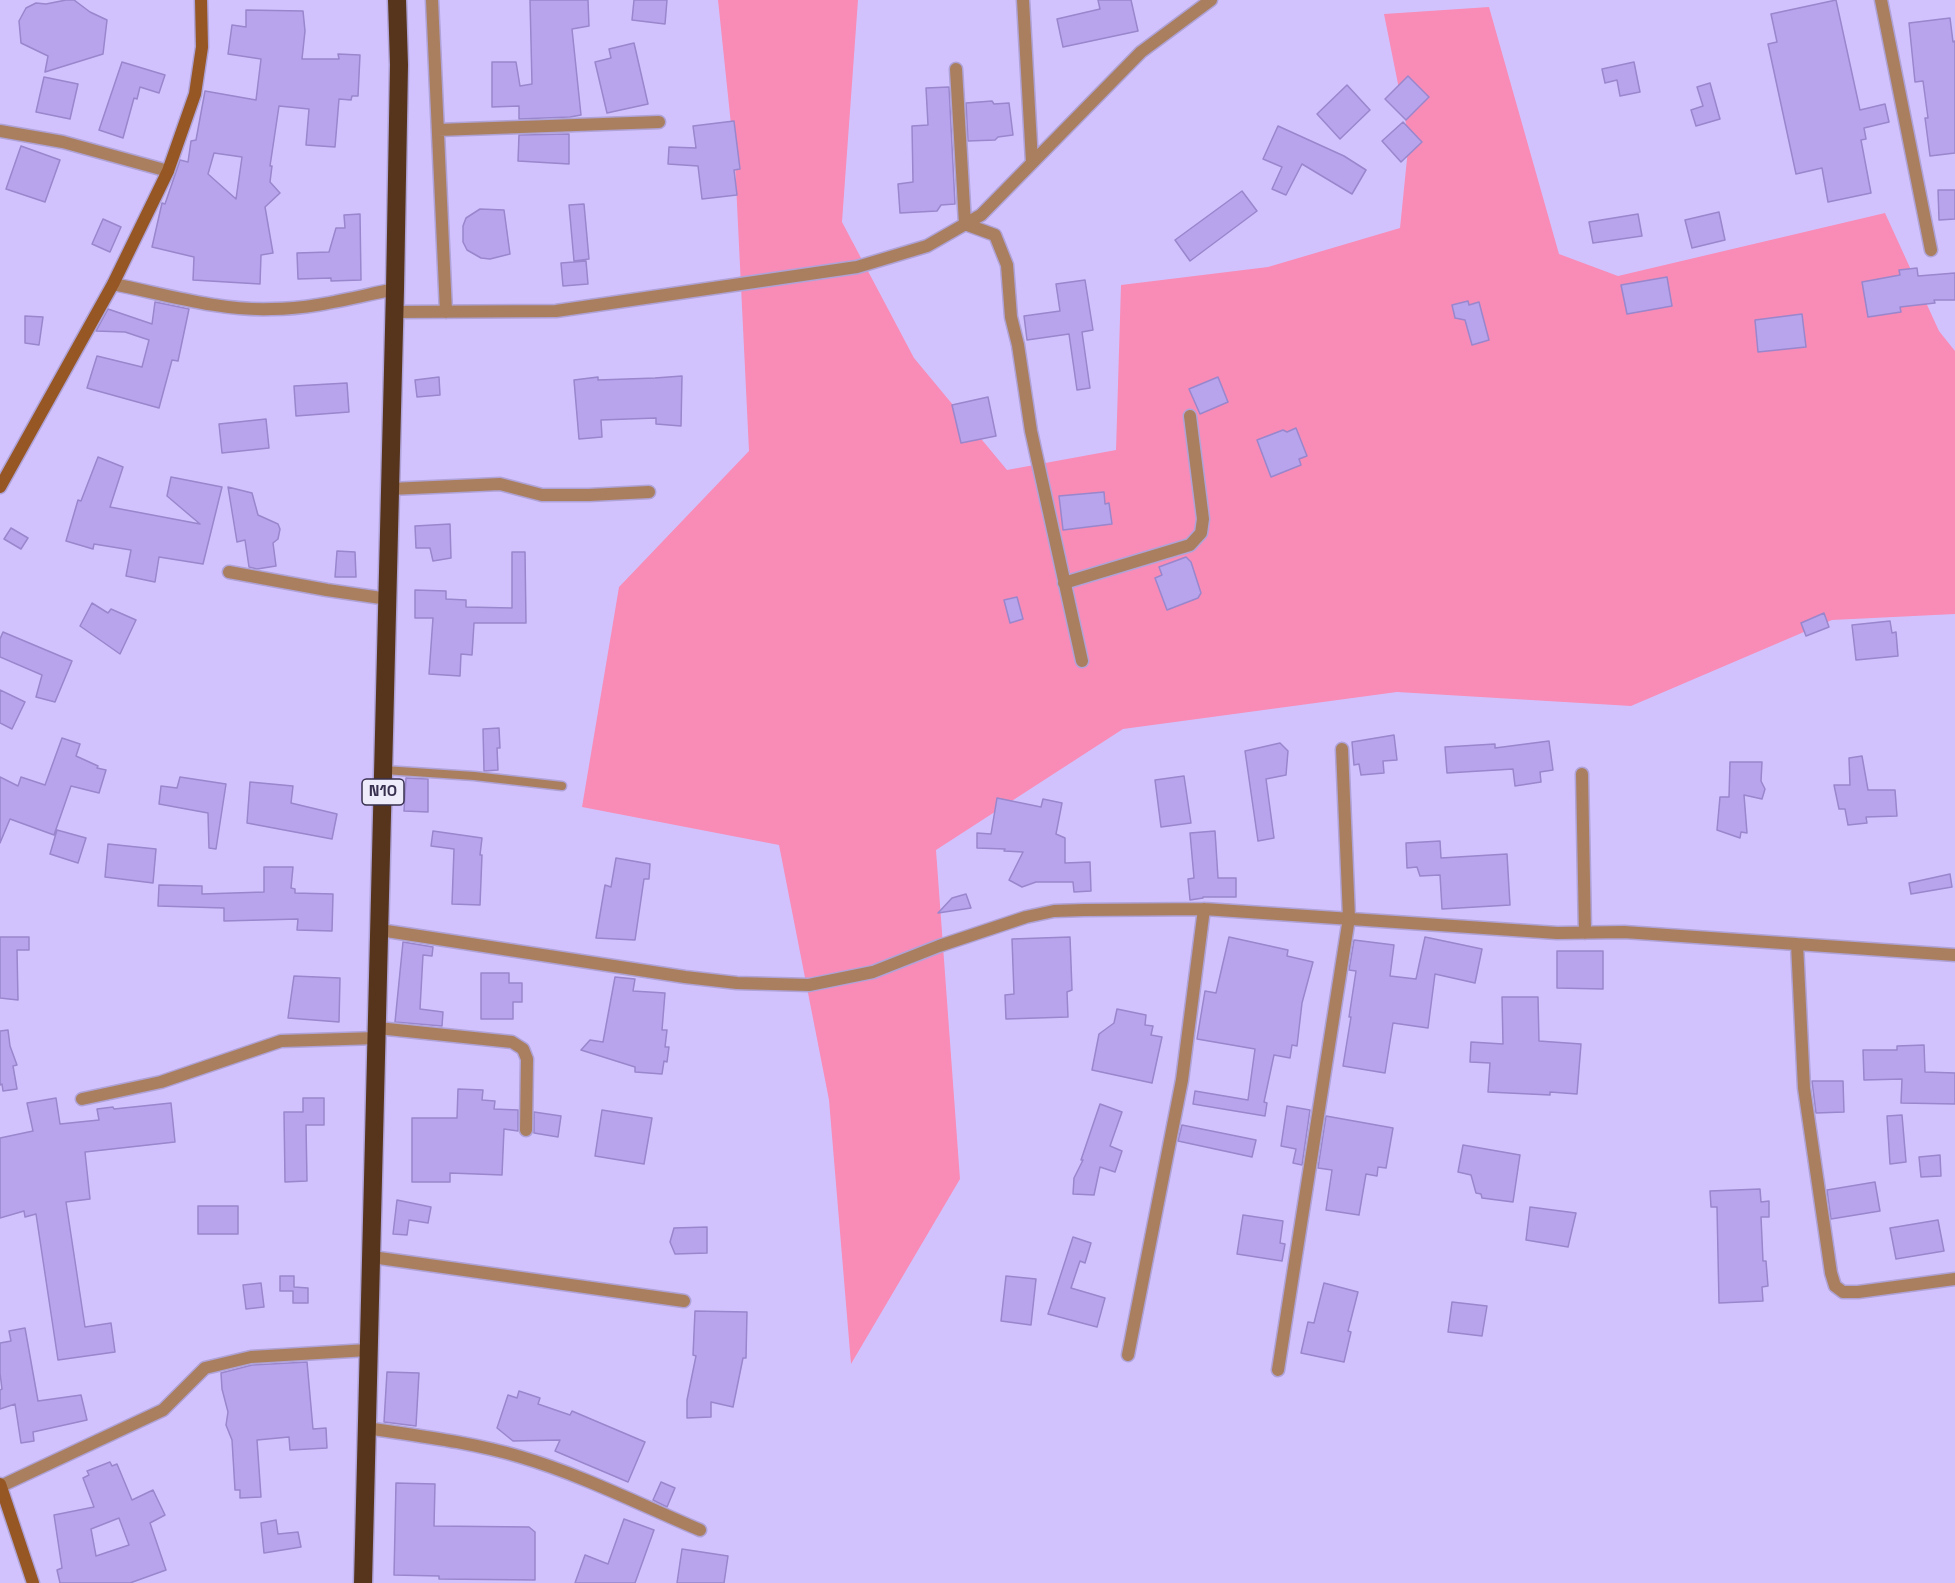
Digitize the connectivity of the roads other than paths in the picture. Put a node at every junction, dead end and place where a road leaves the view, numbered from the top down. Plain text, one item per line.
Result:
1 (201, 0) edge
2 (398, 0) edge
3 (432, 0) edge
4 (1023, 0) edge
5 (1211, 0) edge
6 (1881, 0) edge
7 (956, 69) dead end
8 (659, 122) dead end
9 (438, 130) junction
10 (0, 131) edge
11 (1032, 162) junction
12 (168, 171) junction
13 (965, 224) junction
14 (1931, 250) dead end
15 (112, 284) junction
16 (395, 289) junction
17 (394, 312) junction
18 (446, 312) junction
19 (1190, 416) dead end
20 (0, 487) edge
21 (390, 489) junction
22 (649, 492) dead end
23 (229, 572) dead end
24 (1064, 583) junction
25 (388, 598) junction
26 (1082, 661) dead end
27 (1342, 749) dead end
28 (384, 770) junction
29 (1582, 774) dead end
30 (562, 786) dead end
31 (1204, 909) junction
32 (1348, 918) junction
33 (380, 930) junction
34 (1585, 933) junction
35 (1797, 944) junction
36 (1955, 955) edge
37 (377, 1033) junction
38 (82, 1098) dead end
39 (526, 1130) dead end
40 (372, 1257) junction
41 (1955, 1279) edge
42 (684, 1301) dead end
43 (368, 1350) junction
44 (1128, 1355) dead end
45 (1278, 1370) dead end
46 (367, 1428) junction
47 (0, 1485) edge
48 (700, 1530) dead end
49 (33, 1583) edge
50 (363, 1583) edge

1 - 12 main road
2 - 16 highway, N10
3 - 9 street
4 - 11 street
5 - 11 street
6 - 14 street
7 - 13 street
8 - 9 street
9 - 18 street
10 - 12 street
11 - 13 street
12 - 15 main road
13 - 18 street
13 - 24 street
15 - 16 street
15 - 20 main road
16 - 17 highway, N10
17 - 18 street
17 - 21 highway, N10
19 - 24 street
21 - 22 street
21 - 25 highway, N10
23 - 25 street
24 - 26 street
25 - 28 highway, N10
27 - 32 street
28 - 30 lane
28 - 33 highway, N10
29 - 34 street
31 - 32 street
31 - 33 street
31 - 44 street
32 - 34 street
32 - 45 street
33 - 37 highway, N10
34 - 35 street
35 - 36 street
35 - 41 street
37 - 38 street
37 - 39 street
37 - 40 highway, N10
40 - 42 street
40 - 43 highway, N10
43 - 46 highway, N10
43 - 47 street
46 - 48 street
46 - 50 highway, N10
47 - 49 main road

